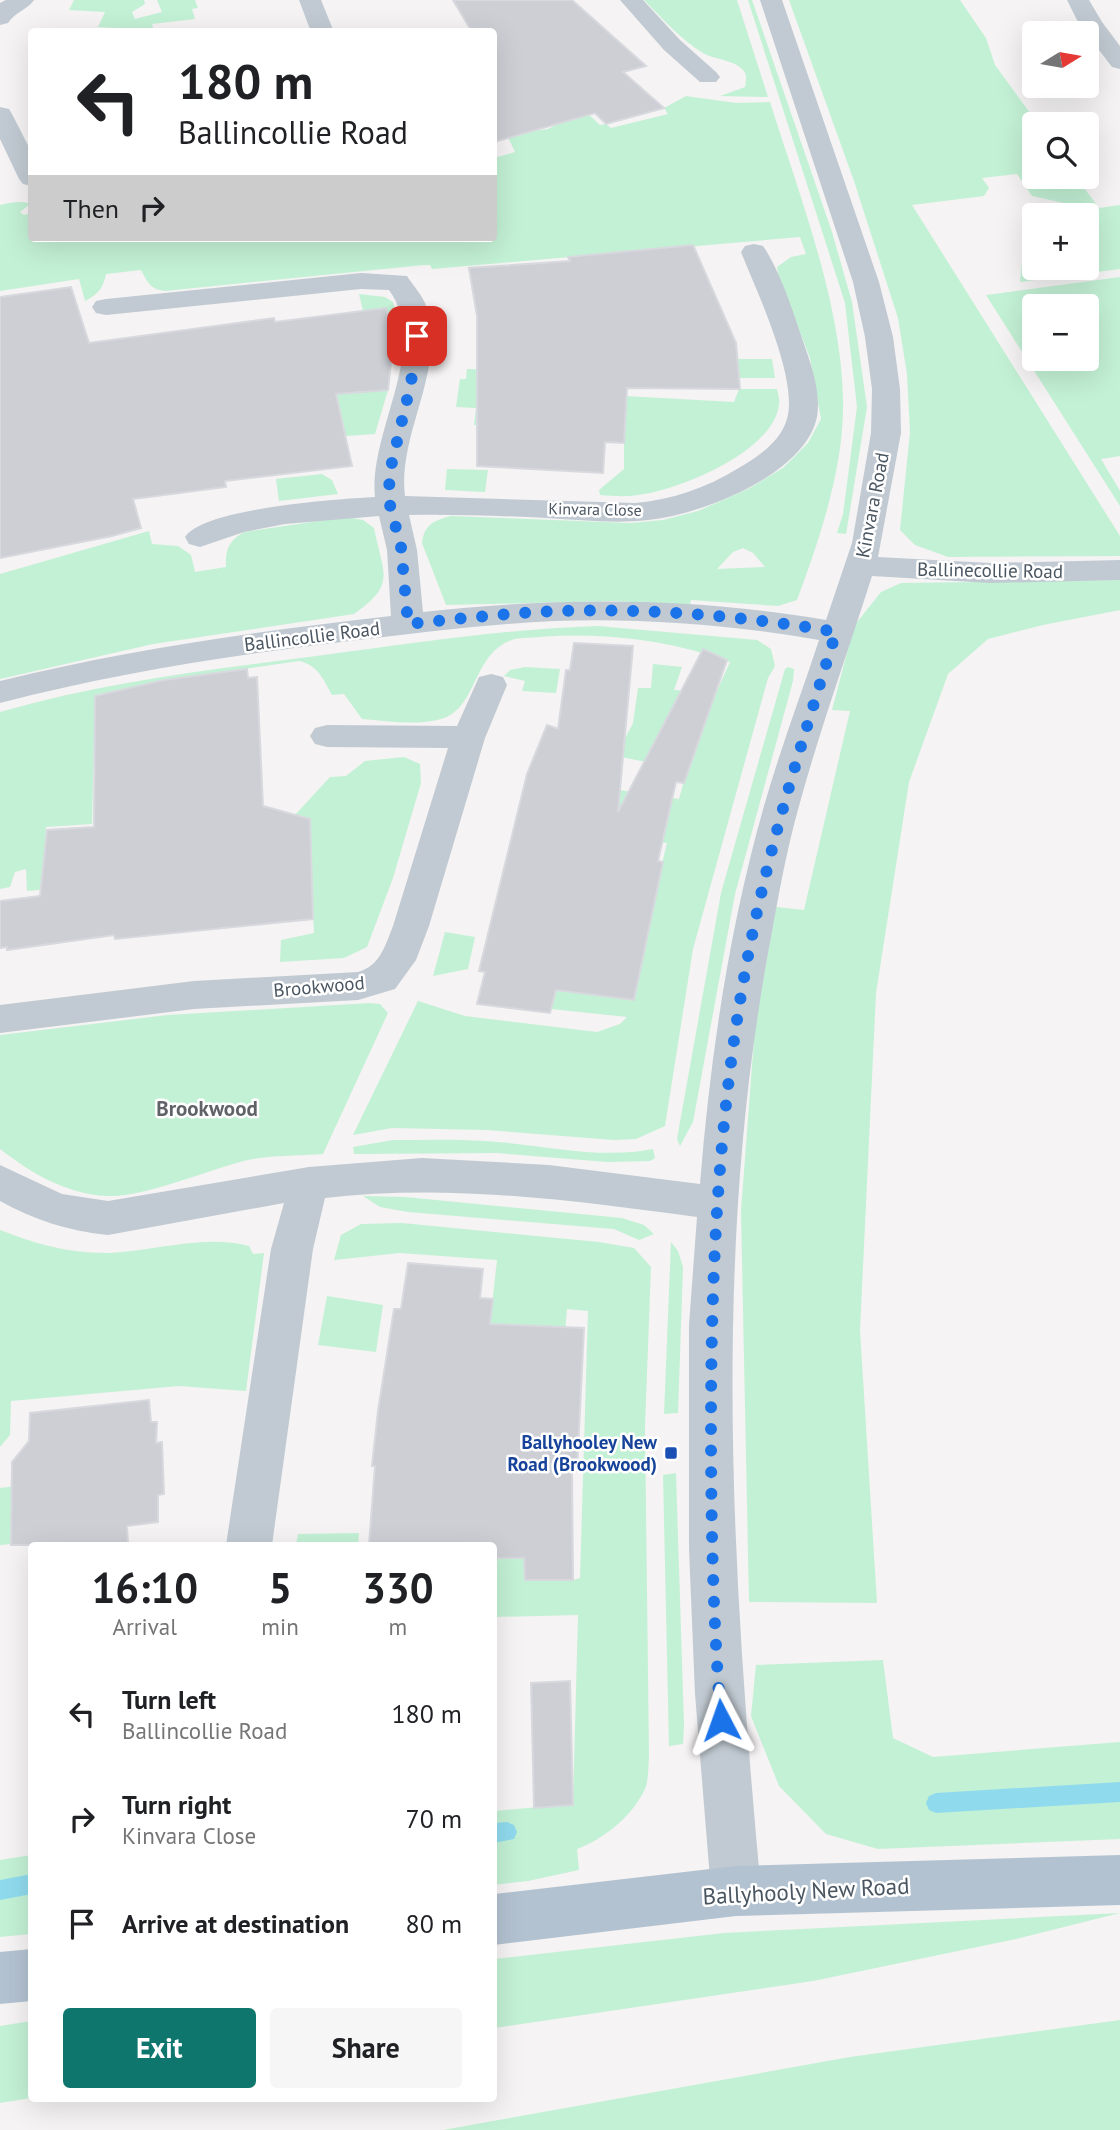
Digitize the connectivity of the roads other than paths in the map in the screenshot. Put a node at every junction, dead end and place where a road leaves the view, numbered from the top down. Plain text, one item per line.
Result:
1 (310, 0) edge
2 (631, 0) edge
3 (771, 0) edge
4 (1077, 0) edge
5 (321, 28) edge
6 (1120, 62) edge
7 (708, 77) dead end
8 (0, 114) edge
9 (28, 171) edge
10 (754, 252) dead end
11 (106, 307) dead end
12 (390, 505) junction
13 (200, 537) dead end
14 (860, 565) junction
15 (1120, 570) edge
16 (408, 624) junction
17 (836, 632) junction
18 (491, 685) dead end
19 (0, 692) edge
20 (327, 736) dead end
21 (468, 738) junction
22 (0, 1019) edge
23 (0, 1181) edge
24 (309, 1183) junction
25 (717, 1203) junction
26 (249, 1542) edge
27 (1120, 1880) edge
28 (736, 1891) junction
29 (497, 1920) edge
30 (28, 1975) edge
31 (0, 1978) edge

1 - 5 street
2 - 7 street
3 - 14 street, Kinvara Road
4 - 6 street
8 - 9 street
10 - 12 street, Kinvara Close
11 - 12 street
12 - 13 street, Kinvara Close
12 - 16 street
14 - 15 street, Ballinecollie Road
14 - 17 street, Kinvara Road
16 - 17 street, Ballincollie Road
16 - 19 street, Ballincollie Road
17 - 25 street, Kinvara Road
18 - 21 street, Brookwood
20 - 21 street
21 - 22 street, Brookwood
23 - 24 street
24 - 25 street
24 - 26 street
25 - 28 street, Kinvara Road
27 - 28 main road, Ballyhooly New Road
28 - 29 main road, Ballyhooly New Road
30 - 31 main road

